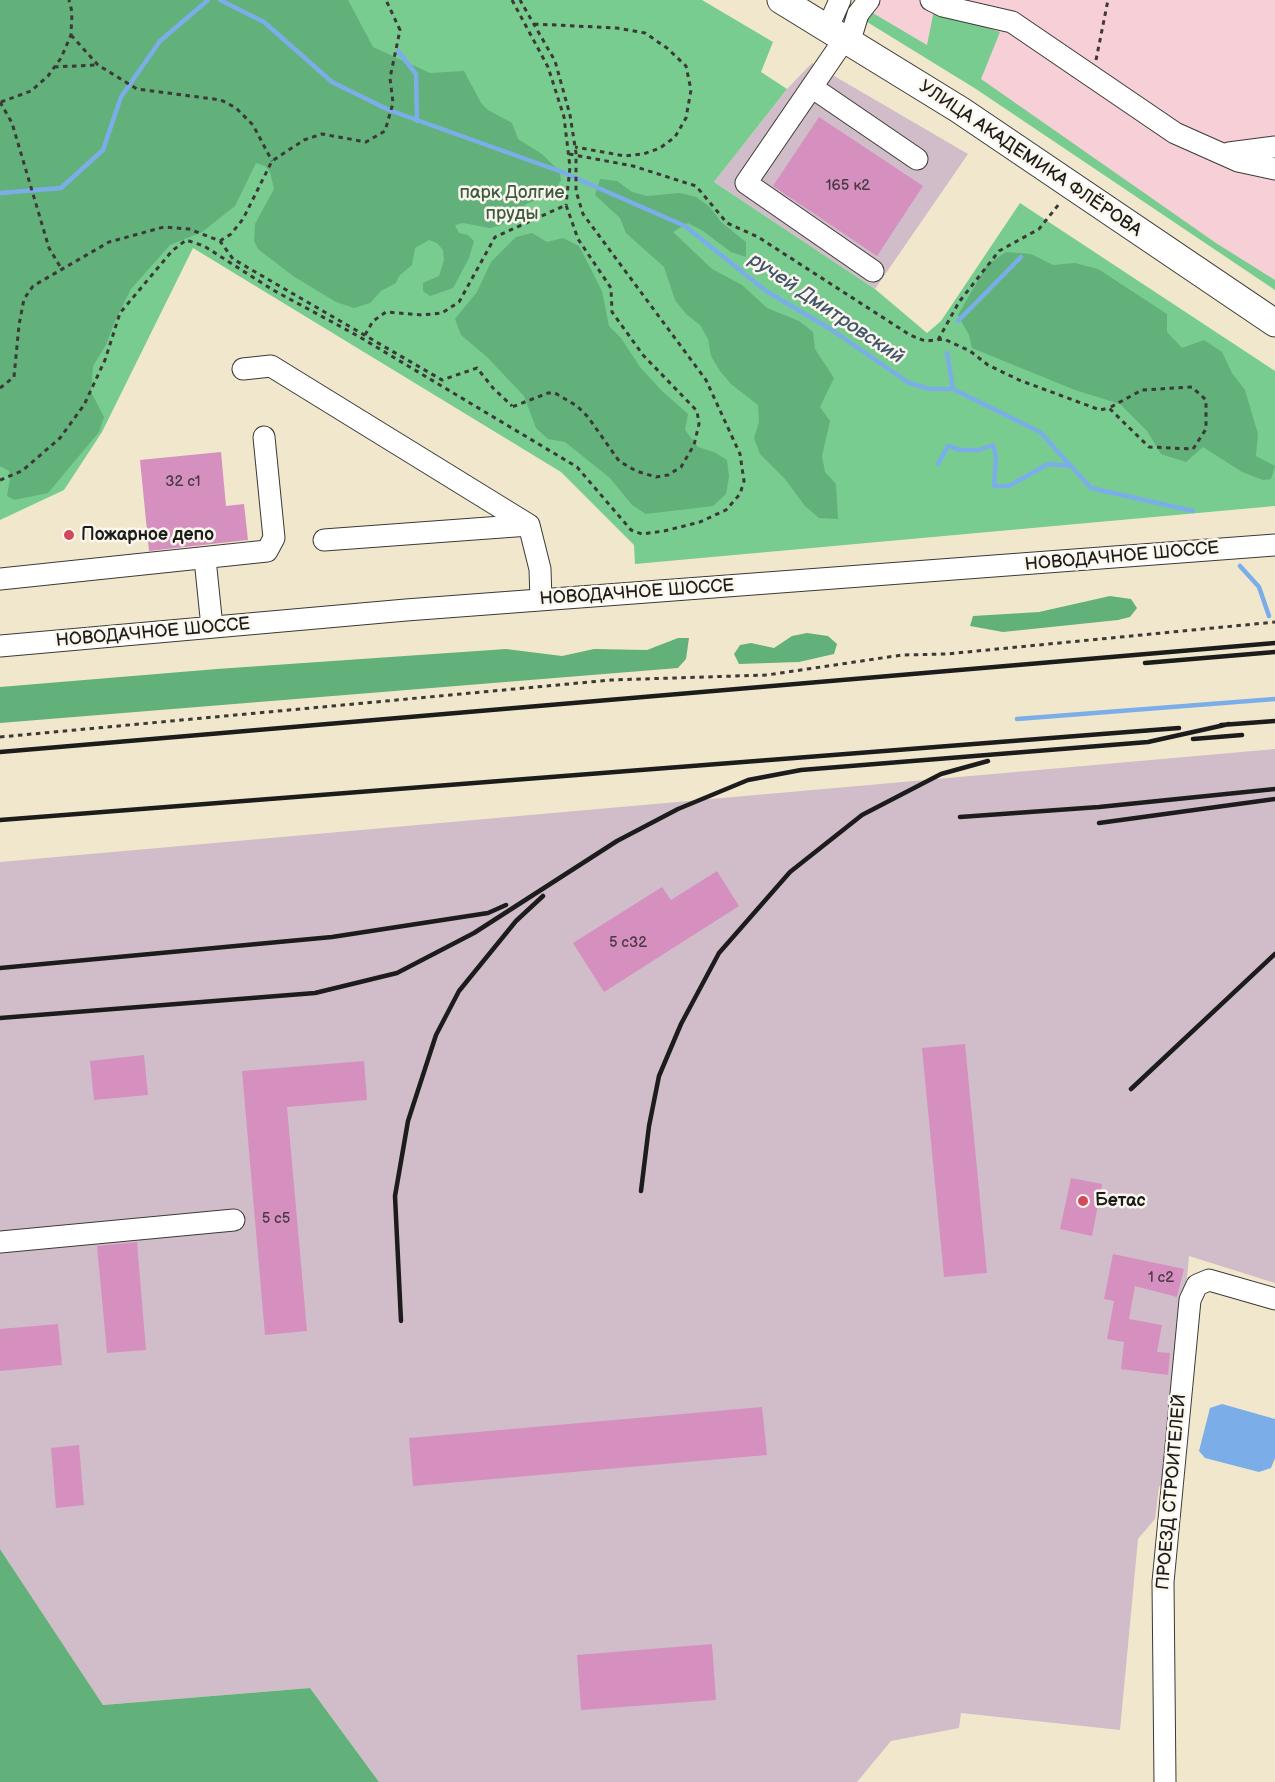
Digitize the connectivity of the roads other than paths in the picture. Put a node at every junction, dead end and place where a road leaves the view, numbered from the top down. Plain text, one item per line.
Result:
1 (781, 0) edge
2 (840, 0) edge
3 (869, 0) edge
4 (940, 2) edge
5 (841, 35) junction
6 (813, 88) junction
7 (1275, 147) edge
8 (1222, 153) junction
9 (917, 159) dead end
10 (1275, 169) edge
11 (873, 271) dead end
12 (1275, 323) edge
13 (243, 369) dead end
14 (264, 437) dead end
15 (529, 525) junction
16 (324, 540) dead end
17 (1275, 545) edge
18 (205, 559) junction
19 (0, 579) edge
20 (541, 600) junction
21 (212, 627) junction
22 (0, 646) edge
23 (234, 1220) dead end
24 (0, 1242) edge
25 (1275, 1299) edge
26 (1165, 1782) edge

1 - 5 main road, УЛИЦА АКАДЕМИКА ФЛЁРОВА
2 - 5 street
3 - 5 street
4 - 8 street
5 - 6 street
5 - 12 main road, УЛИЦА АКАДЕМИКА ФЛЁРОВА
6 - 9 street
6 - 11 street
7 - 8 street
8 - 10 street
13 - 15 street
14 - 18 street
15 - 16 street
15 - 20 street
17 - 20 street, НОВОДАЧНОЕ ШОССЕ
18 - 19 street
18 - 21 street
20 - 21 street, НОВОДАЧНОЕ ШОССЕ
21 - 22 street, НОВОДАЧНОЕ ШОССЕ
23 - 24 street
25 - 26 street, ПРОЕЗД СТРОИТЕЛЕЙ

